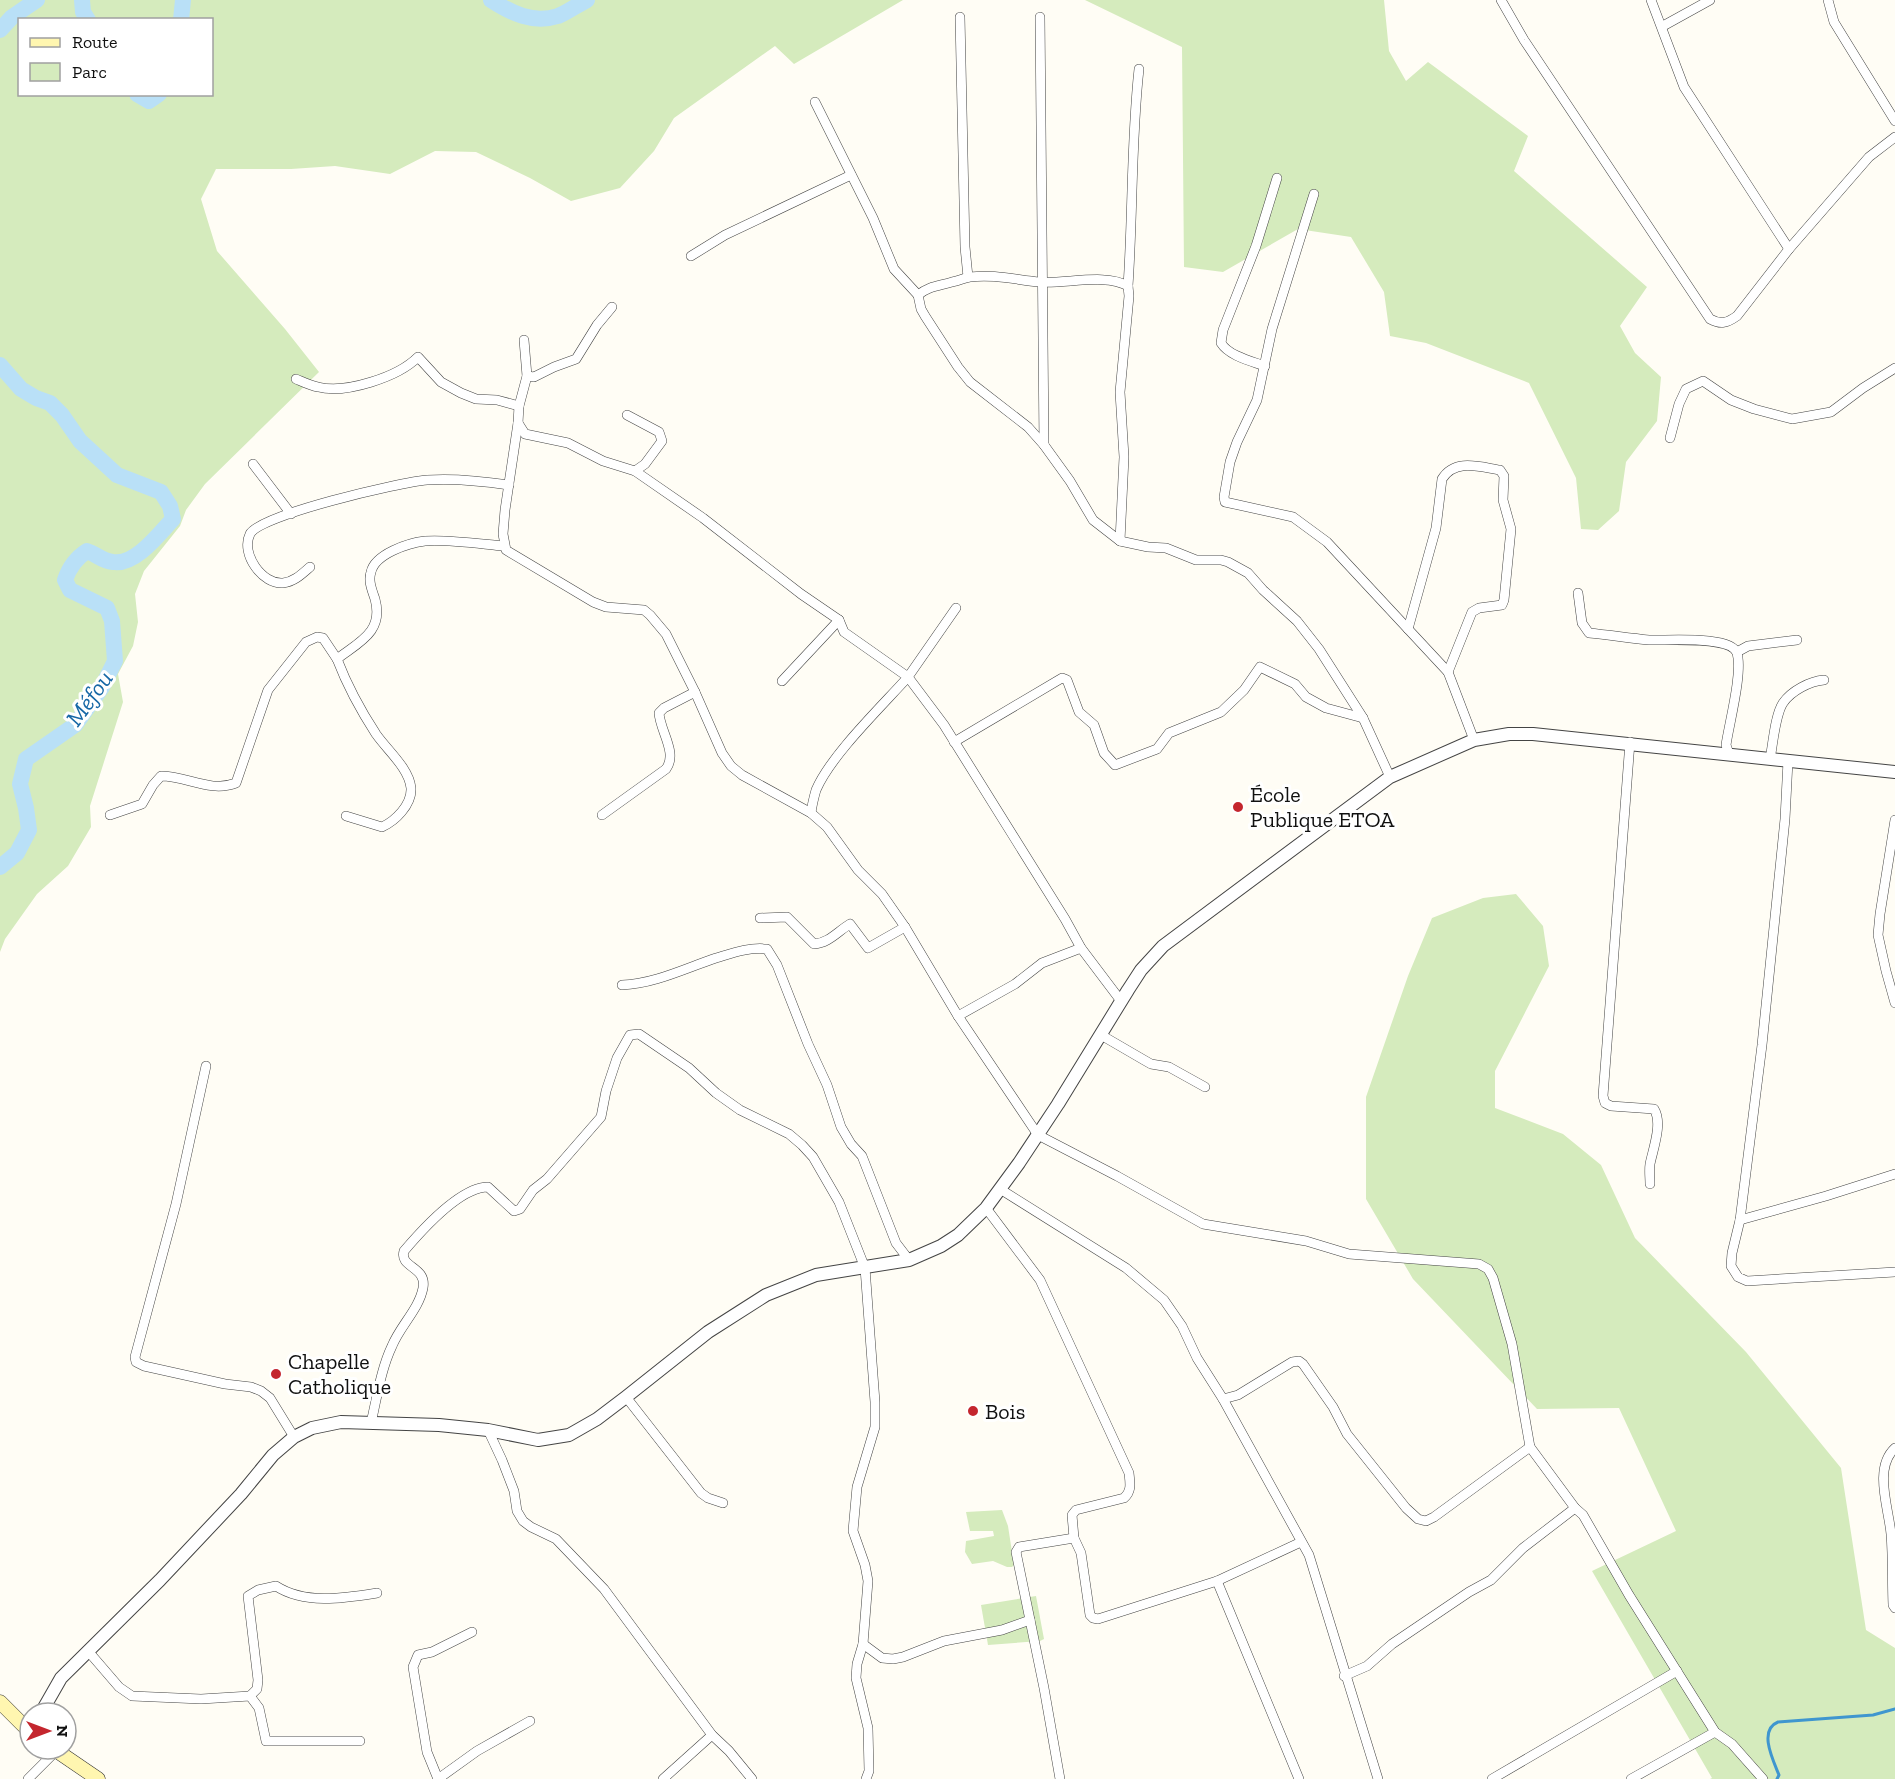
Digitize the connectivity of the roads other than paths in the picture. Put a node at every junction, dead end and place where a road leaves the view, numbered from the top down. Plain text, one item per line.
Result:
1 (1501, 0) edge
2 (1651, 0) edge
3 (1710, 0) edge
4 (1828, 0) edge
5 (960, 17) dead end
6 (1040, 17) dead end
7 (1663, 26) junction
8 (1139, 69) dead end
9 (815, 102) dead end
10 (1895, 121) edge
11 (1895, 137) edge
12 (851, 175) junction
13 (1277, 178) dead end
14 (1314, 194) dead end
15 (1789, 249) junction
16 (691, 256) dead end
17 (969, 277) junction
18 (1041, 282) junction
19 (1128, 286) junction
20 (918, 295) junction
21 (612, 307) dead end
22 (524, 340) dead end
23 (1265, 366) junction
24 (1895, 368) edge
25 (527, 376) junction
26 (296, 379) dead end
27 (519, 406) junction
28 (627, 415) dead end
29 (518, 423) junction
30 (1670, 438) dead end
31 (1044, 445) junction
32 (253, 464) dead end
33 (635, 471) junction
34 (509, 484) junction
35 (291, 514) junction
36 (1120, 541) junction
37 (504, 546) junction
38 (310, 567) dead end
39 (1578, 593) dead end
40 (956, 608) dead end
41 (839, 620) junction
42 (1408, 629) junction
43 (1797, 640) dead end
44 (1737, 652) junction
45 (337, 659) junction
46 (1448, 672) junction
47 (908, 677) junction
48 (1824, 680) dead end
49 (782, 681) dead end
50 (695, 692) junction
51 (1363, 718) junction
52 (1474, 740) junction
53 (954, 742) junction
54 (1630, 742) junction
55 (1729, 754) junction
56 (1770, 759) junction
57 (1788, 761) junction
58 (1895, 772) edge
59 (1390, 777) junction
60 (811, 813) junction
61 (110, 815) dead end
62 (602, 815) dead end
63 (346, 816) dead end
64 (1895, 820) edge
65 (760, 918) dead end
66 (905, 927) junction
67 (1081, 948) junction
68 (622, 985) dead end
69 (1120, 1001) junction
70 (1895, 1003) edge
71 (958, 1016) junction
72 (1101, 1035) junction
73 (206, 1066) dead end
74 (1206, 1087) dead end
75 (1038, 1135) junction
76 (1895, 1173) edge
77 (1650, 1184) dead end
78 (1000, 1189) junction
79 (986, 1208) junction
80 (1740, 1220) junction
81 (909, 1260) junction
82 (865, 1268) junction
83 (1895, 1272) edge
84 (627, 1397) junction
85 (1223, 1399) junction
86 (371, 1423) junction
87 (488, 1430) junction
88 (294, 1437) junction
89 (1530, 1447) junction
90 (1895, 1448) edge
91 (723, 1503) dead end
92 (1575, 1508) junction
93 (1893, 1531) edge
94 (1074, 1538) junction
95 (1301, 1542) junction
96 (1217, 1581) junction
97 (376, 1593) dead end
98 (1895, 1608) edge
99 (1030, 1620) junction
100 (472, 1632) dead end
101 (863, 1644) junction
102 (88, 1651) junction
103 (1677, 1671) junction
104 (1344, 1676) junction
105 (250, 1696) junction
106 (48, 1701) edge
107 (0, 1702) edge
108 (18, 1720) edge
109 (530, 1721) dead end
110 (1715, 1732) junction
111 (712, 1735) junction
112 (360, 1741) dead end
113 (45, 1761) edge
114 (71, 1761) edge
115 (28, 1779) edge
116 (98, 1779) edge
117 (438, 1779) edge
118 (663, 1779) edge
119 (752, 1779) edge
120 (866, 1779) edge
121 (1060, 1779) edge
122 (1299, 1779) edge
123 (1378, 1779) edge
124 (1491, 1779) edge
125 (1630, 1779) edge
126 (1763, 1779) edge

1 - 15 street
2 - 7 street
3 - 7 street
4 - 10 street
5 - 17 street
6 - 18 street
7 - 15 street
8 - 19 street
9 - 12 street
11 - 15 street
12 - 16 street
12 - 20 street
13 - 23 street
14 - 23 street
17 - 18 street
17 - 20 street
18 - 19 street
18 - 31 street
19 - 36 street
20 - 31 street
21 - 25 street
22 - 25 street
23 - 42 street
24 - 30 street
25 - 27 street
26 - 27 street
27 - 29 street
28 - 33 street
29 - 33 street
29 - 34 street
31 - 36 street
32 - 35 street
33 - 41 street
34 - 35 street
34 - 37 street
35 - 38 street
36 - 51 street
37 - 45 street
37 - 50 street
39 - 44 street
40 - 47 street
41 - 47 street
41 - 49 street
42 - 46 street
42 - 46 street
43 - 44 street
44 - 55 street
45 - 61 street
45 - 63 street
46 - 52 street
47 - 53 street
47 - 60 street
48 - 56 street
50 - 60 street
50 - 62 street
51 - 53 street
51 - 59 street
52 - 54 street
52 - 59 street
53 - 67 street
54 - 55 street
54 - 77 street
55 - 56 street
56 - 57 street
57 - 58 street
57 - 80 street
59 - 69 street
60 - 66 street
64 - 70 street
65 - 66 street
66 - 71 street
67 - 69 street
67 - 71 street
68 - 81 street
69 - 72 street
71 - 75 street
72 - 74 street
72 - 75 street
73 - 88 street
75 - 78 street
75 - 89 street
76 - 80 street
78 - 79 street
78 - 85 street
79 - 81 street
79 - 94 street
80 - 83 street
81 - 82 street
82 - 84 street
82 - 86 street
82 - 101 street
84 - 87 street
84 - 91 street
85 - 89 street
85 - 95 street
86 - 87 street
86 - 88 street
87 - 111 street
88 - 102 street
89 - 92 street
90 - 93 street
92 - 103 street
92 - 104 street
93 - 98 street
94 - 96 street
94 - 99 street
95 - 96 street
95 - 104 street
96 - 122 street
97 - 105 street
99 - 101 street
99 - 121 street
100 - 117 street
101 - 120 street
102 - 105 street
102 - 106 street
103 - 110 street
103 - 124 street
104 - 123 street
105 - 112 street
107 - 108 main road
109 - 117 street
110 - 125 street
110 - 126 street
111 - 118 street
111 - 119 street
113 - 115 street
114 - 116 main road

